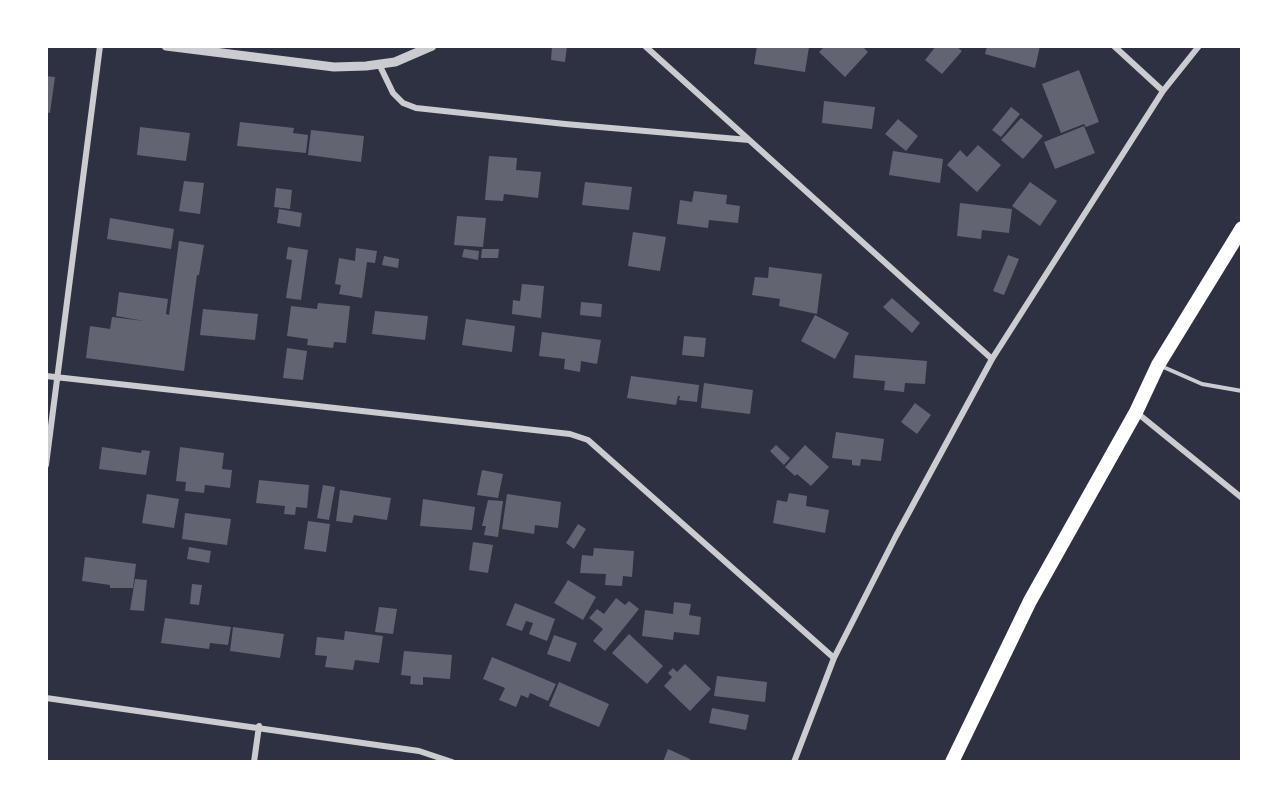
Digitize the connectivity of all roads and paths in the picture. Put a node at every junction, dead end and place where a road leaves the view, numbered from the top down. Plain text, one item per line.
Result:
1 (100, 46) edge
2 (166, 46) edge
3 (432, 46) edge
4 (645, 46) edge
5 (1114, 46) edge
6 (1199, 46) edge
7 (379, 64) junction
8 (1163, 91) junction
9 (749, 140) junction
10 (1242, 228) edge
11 (992, 359) junction
12 (1158, 365) junction
13 (46, 376) edge
14 (59, 377) junction
15 (1242, 391) edge
16 (1136, 412) junction
17 (46, 465) edge
18 (1242, 498) edge
19 (834, 658) junction
20 (46, 698) edge
21 (259, 726) junction
22 (254, 762) edge
23 (452, 762) edge
24 (794, 762) edge
25 (952, 762) edge

1 - 14 street
2 - 7 street
3 - 7 street
4 - 9 street
5 - 8 street
6 - 8 street
7 - 9 street
8 - 11 street
9 - 11 street
10 - 12 highway
11 - 19 street
12 - 15 lane
12 - 16 highway
13 - 14 street
14 - 17 street
14 - 19 street
16 - 18 street
16 - 25 highway
19 - 24 street
20 - 21 street
21 - 22 street
21 - 23 street

